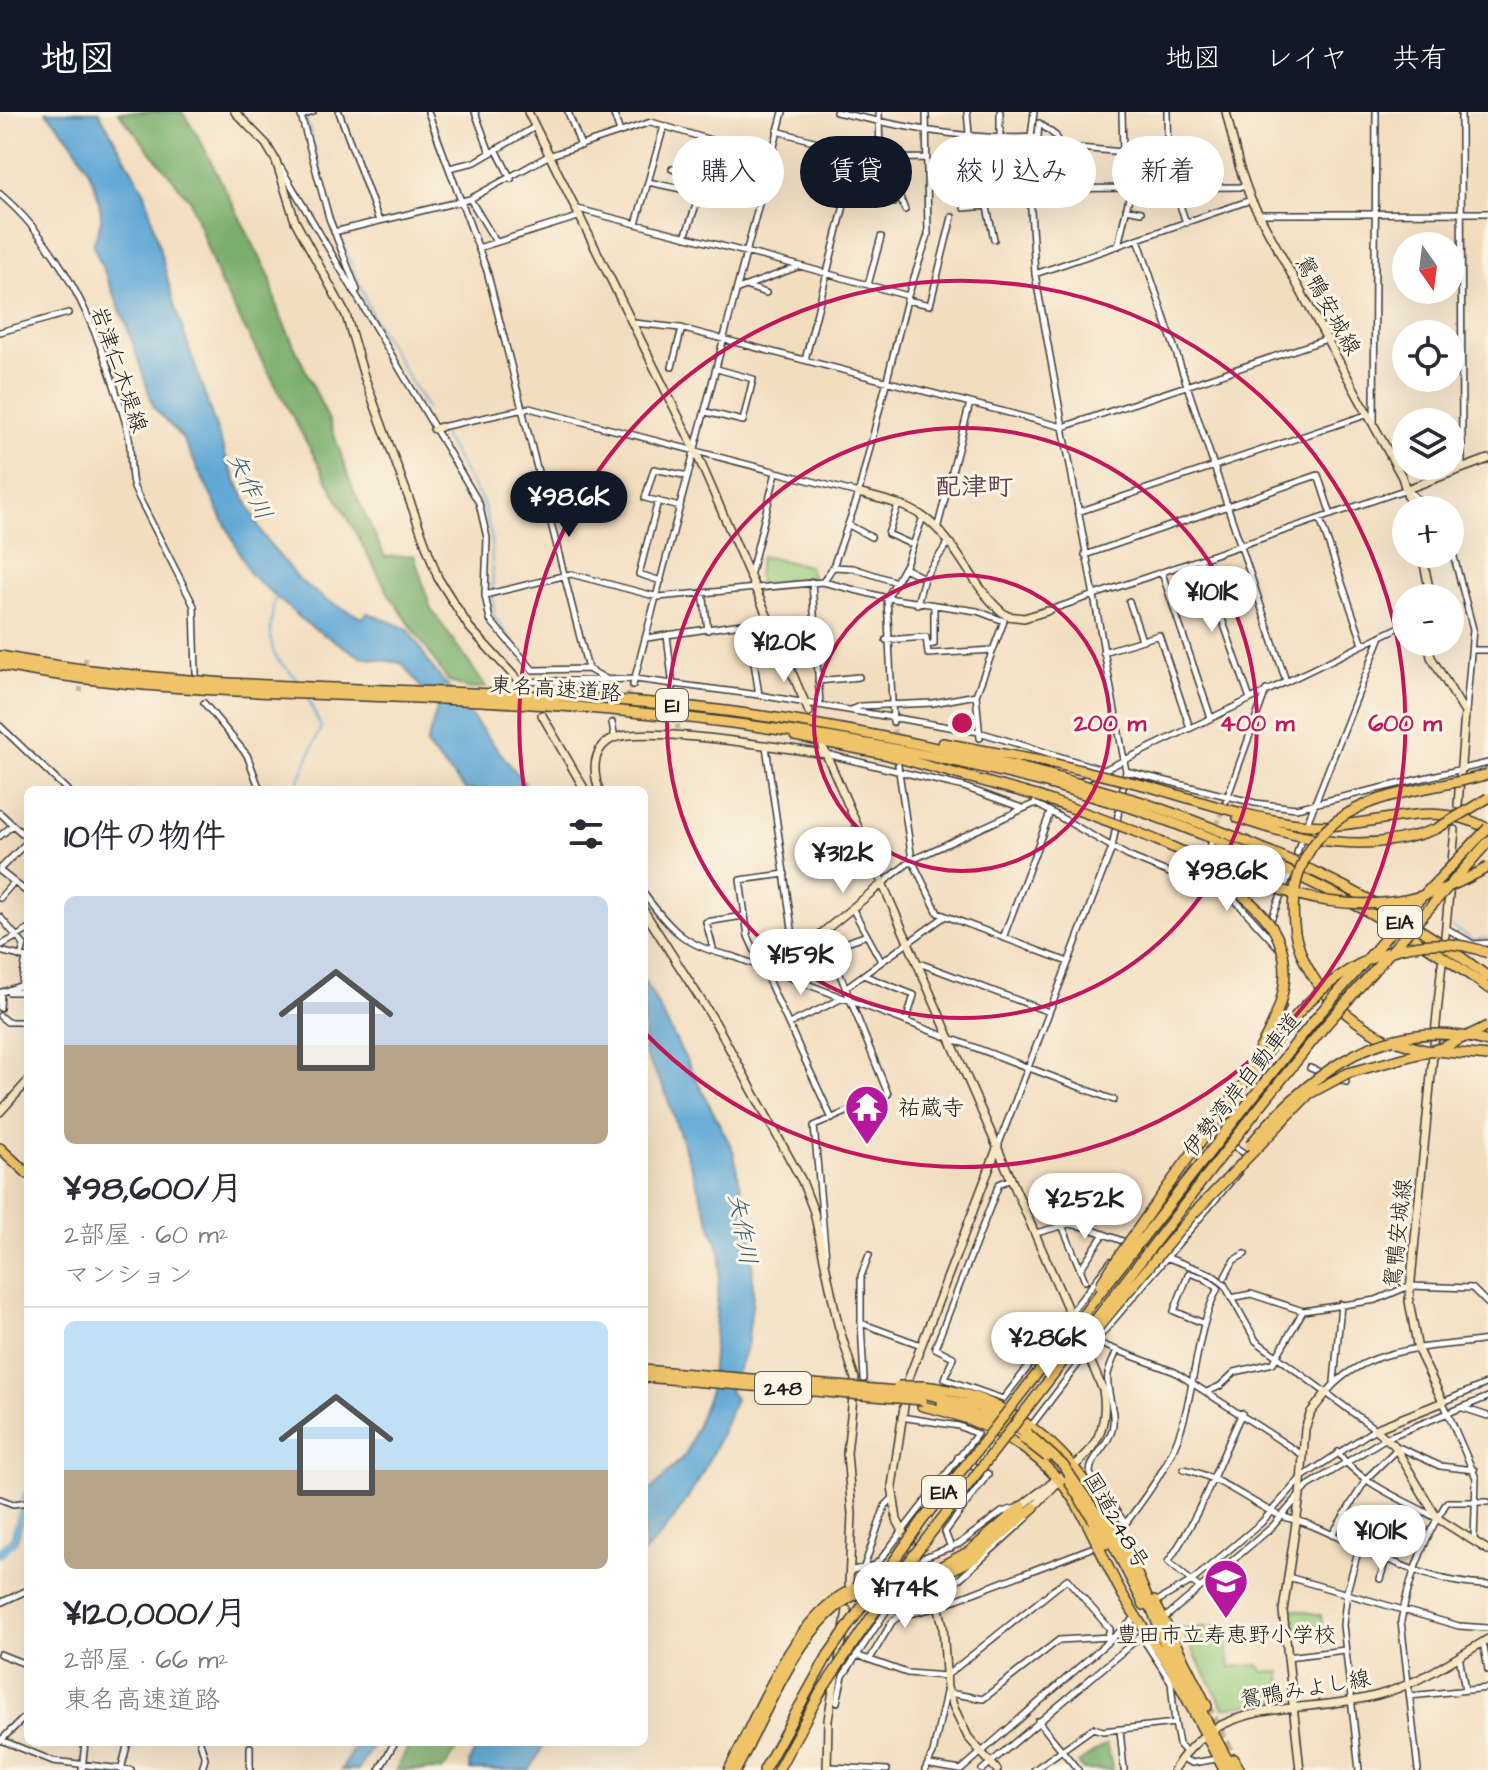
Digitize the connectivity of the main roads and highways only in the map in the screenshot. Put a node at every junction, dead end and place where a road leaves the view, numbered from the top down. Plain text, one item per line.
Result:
1 (0, 656) edge
2 (15, 663) junction
3 (0, 665) edge
4 (500, 698) junction
5 (705, 717) junction
6 (844, 728) junction
7 (1488, 774) edge
8 (1048, 779) junction
9 (1159, 790) junction
10 (1488, 798) edge
11 (1137, 805) junction
12 (1090, 814) junction
13 (1488, 828) edge
14 (1488, 842) edge
15 (1488, 867) edge
16 (1488, 953) edge
17 (1488, 977) edge
18 (1488, 988) edge
19 (1488, 1026) edge
20 (1488, 1042) edge
21 (1488, 1056) edge
22 (1196, 1146) junction
23 (0, 1148) edge
24 (0, 1157) edge
25 (24, 1170) edge
26 (24, 1179) edge
27 (1194, 1213) junction
28 (1068, 1334) junction
29 (648, 1370) edge
30 (648, 1377) edge
31 (922, 1396) junction
32 (1027, 1432) junction
33 (995, 1449) junction
34 (1022, 1506) road end
35 (1034, 1507) road end
36 (934, 1574) junction
37 (921, 1577) junction
38 (1151, 1617) junction
39 (1207, 1706) tunnel mouth
40 (1208, 1731) junction
41 (1233, 1765) edge
42 (729, 1770) edge
43 (736, 1770) edge
44 (763, 1770) edge
45 (781, 1770) edge
46 (1224, 1770) edge
47 (1240, 1770) edge

1 - 2 highway, 東名高速道路 / E1
2 - 3 highway, 東名高速道路 / E1
2 - 4 highway, 東名高速道路 / E1
4 - 5 highway, 東名高速道路 / E1
4 - 6 highway, 東名高速道路 / E1
5 - 8 highway, 東名高速道路 / E1
5 - 12 highway, bridge
6 - 8 highway, 東名高速道路 / E1
6 - 9 highway, bridge
7 - 21 highway, bridge
8 - 11 highway, 東名高速道路 / E1, bridge
9 - 10 highway, bridge
9 - 13 highway
11 - 17 highway, 東名高速道路 / E1
11 - 18 highway, 東名高速道路 / E1
12 - 15 highway, bridge
12 - 22 highway, bridge
13 - 28 highway, 伊勢湾岸自動車道 / E1A, bridge
14 - 33 highway, 伊勢湾岸自動車道 / E1A, bridge
16 - 22 highway, bridge
19 - 27 highway, bridge
20 - 27 highway, bridge
22 - 28 highway, bridge
23 - 25 highway
24 - 26 highway
27 - 33 highway, bridge
28 - 44 highway, 伊勢湾岸自動車道 / E1A, bridge
29 - 31 highway, 国道248号 / 248, bridge
30 - 31 highway, 248, bridge
31 - 32 highway, 国道248号 / 248
31 - 38 highway, 248
32 - 38 highway, 国道248号 / 248, bridge
32 - 38 highway, 248
33 - 45 highway, 伊勢湾岸自動車道 / E1A, bridge
34 - 36 highway
35 - 36 highway
36 - 37 highway, bridge
37 - 42 highway
37 - 43 highway
38 - 39 highway, 248
38 - 40 highway, 国道248号 / 248
38 - 40 highway, 国道248号 / 248
40 - 41 highway, 国道248号 / 248
40 - 46 highway, 国道248号 / 248
41 - 47 highway, 248

